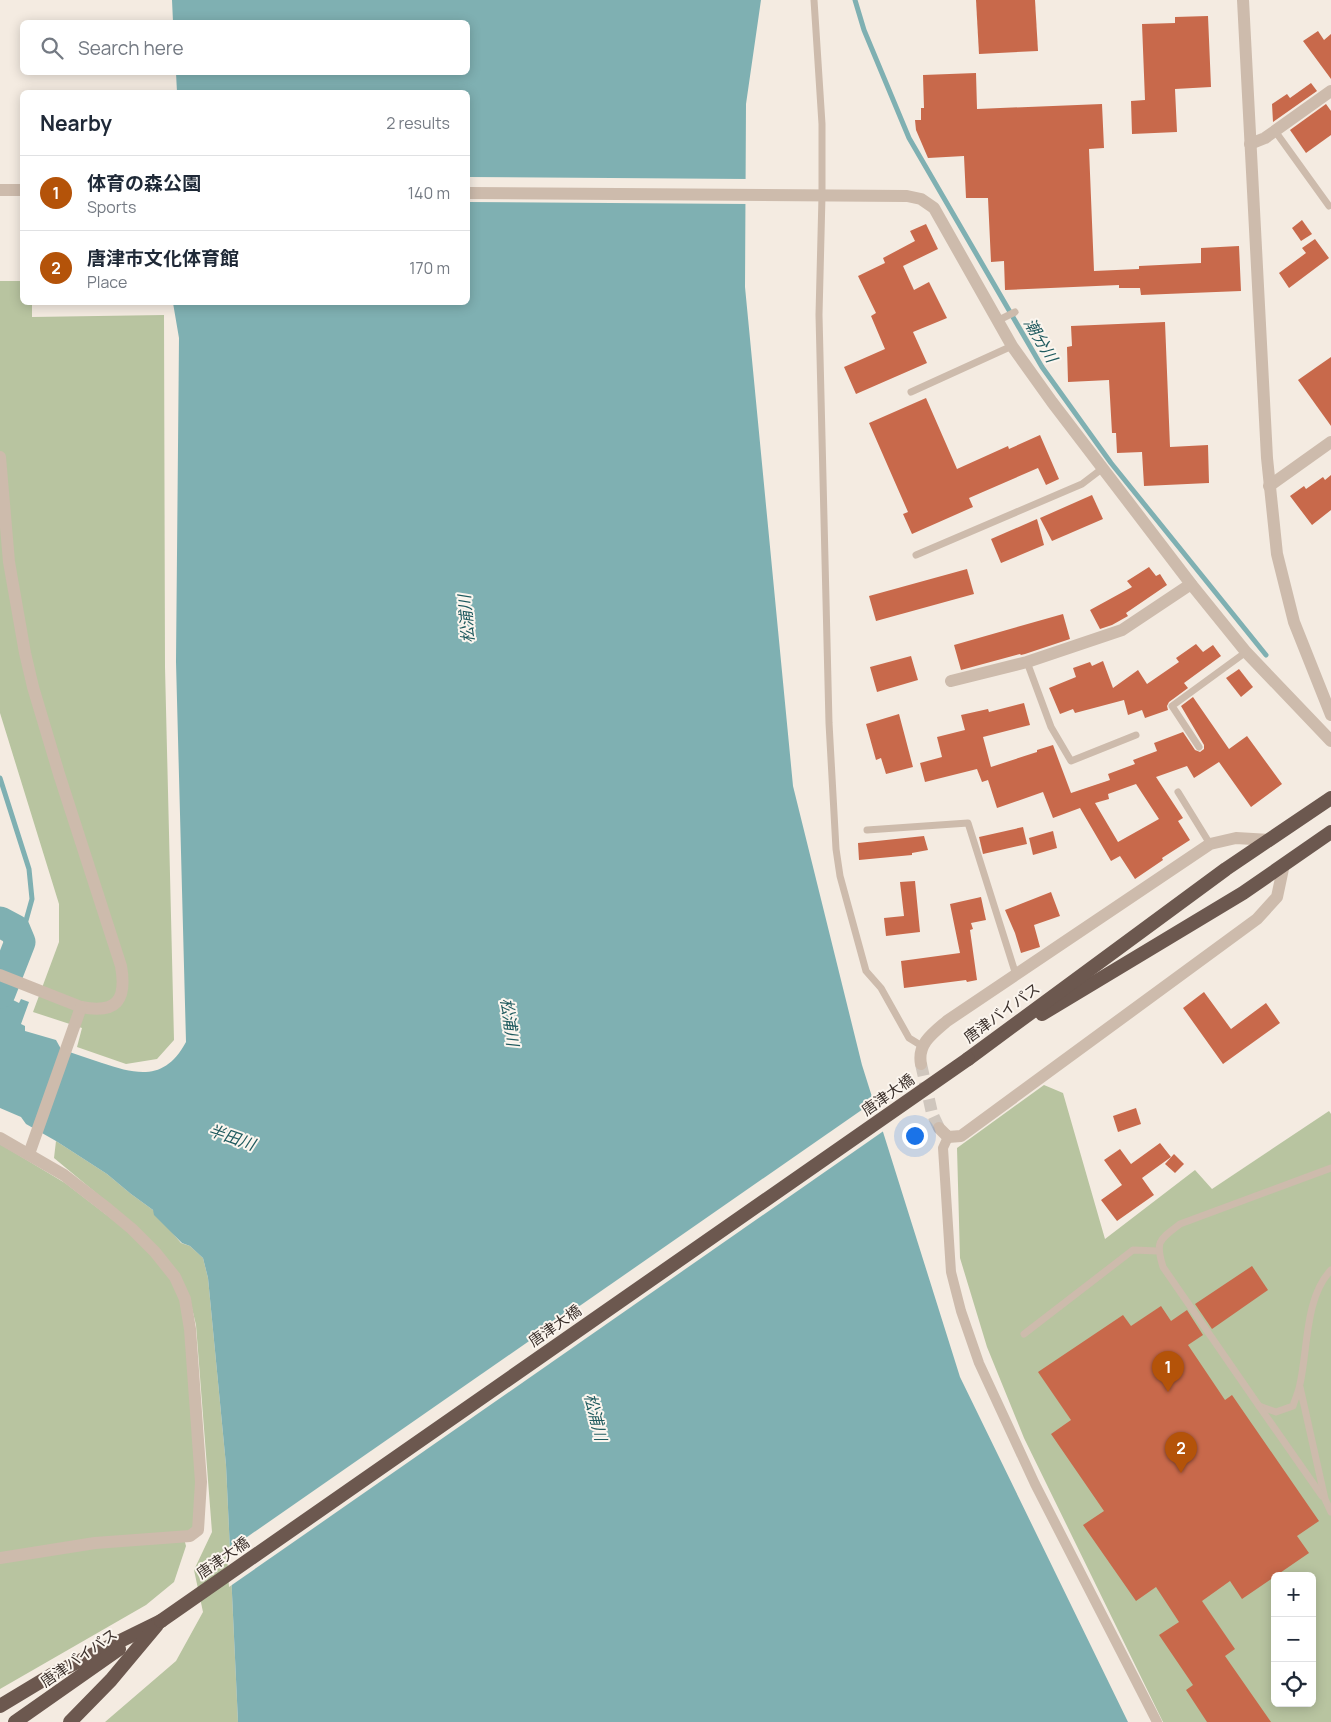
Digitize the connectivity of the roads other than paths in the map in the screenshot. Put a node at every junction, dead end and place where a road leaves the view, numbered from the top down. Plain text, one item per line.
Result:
1 (814, 0) edge
2 (1243, 0) edge
3 (1331, 91) edge
4 (1274, 131) junction
5 (1250, 144) junction
6 (0, 190) edge
7 (20, 190) edge
8 (470, 193) edge
9 (822, 196) junction
10 (1329, 206) dead end
11 (1012, 346) junction
12 (911, 392) dead end
13 (1331, 442) edge
14 (0, 457) edge
15 (1102, 468) junction
16 (1269, 486) junction
17 (916, 555) dead end
18 (1191, 584) junction
19 (1246, 652) junction
20 (1027, 662) junction
21 (951, 681) dead end
22 (1331, 714) edge
23 (1136, 735) dead end
24 (1331, 741) edge
25 (1199, 747) dead end
26 (1178, 792) dead end
27 (1331, 798) edge
28 (867, 830) dead end
29 (1331, 832) edge
30 (1270, 840) junction
31 (1210, 844) junction
32 (1284, 864) junction
33 (0, 975) edge
34 (1016, 975) junction
35 (81, 1007) junction
36 (922, 1046) junction
37 (968, 1059) junction
38 (920, 1064) tunnel mouth
39 (939, 1128) tunnel mouth
40 (948, 1137) junction
41 (0, 1138) edge
42 (29, 1154) junction
43 (1331, 1168) edge
44 (1158, 1252) junction
45 (1331, 1270) edge
46 (1024, 1334) dead end
47 (1300, 1386) junction
48 (1259, 1406) junction
49 (1325, 1499) junction
50 (1331, 1512) edge
51 (0, 1558) edge
52 (161, 1620) junction
53 (0, 1706) edge
54 (15, 1722) edge
55 (70, 1722) edge
56 (1157, 1722) edge

1 - 9 lane
2 - 5 street
3 - 4 street
4 - 5 street
4 - 10 lane
5 - 16 street
6 - 7 street
8 - 9 street
9 - 11 street
9 - 36 lane
11 - 12 lane
11 - 15 street
13 - 16 street
14 - 35 street
15 - 17 lane
15 - 18 street
16 - 22 street
18 - 19 street
18 - 20 street
19 - 24 street
19 - 25 lane
20 - 21 street
20 - 23 lane
26 - 31 lane
27 - 30 highway, 唐津バイパス
28 - 34 lane
29 - 32 highway, 唐津バイパス
30 - 31 street
30 - 37 highway, 唐津バイパス
31 - 34 street
32 - 37 highway, 唐津バイパス
32 - 40 street
33 - 35 street
34 - 36 street
35 - 42 street
36 - 38 street
37 - 52 highway, 唐津大橋, bridge
39 - 40 street
40 - 56 street
41 - 42 street
42 - 51 street
43 - 44 lane
44 - 46 lane
44 - 48 lane
45 - 47 lane
47 - 48 lane
47 - 49 lane
48 - 49 lane
49 - 50 lane
52 - 53 highway
52 - 54 highway, 唐津バイパス
52 - 55 highway

